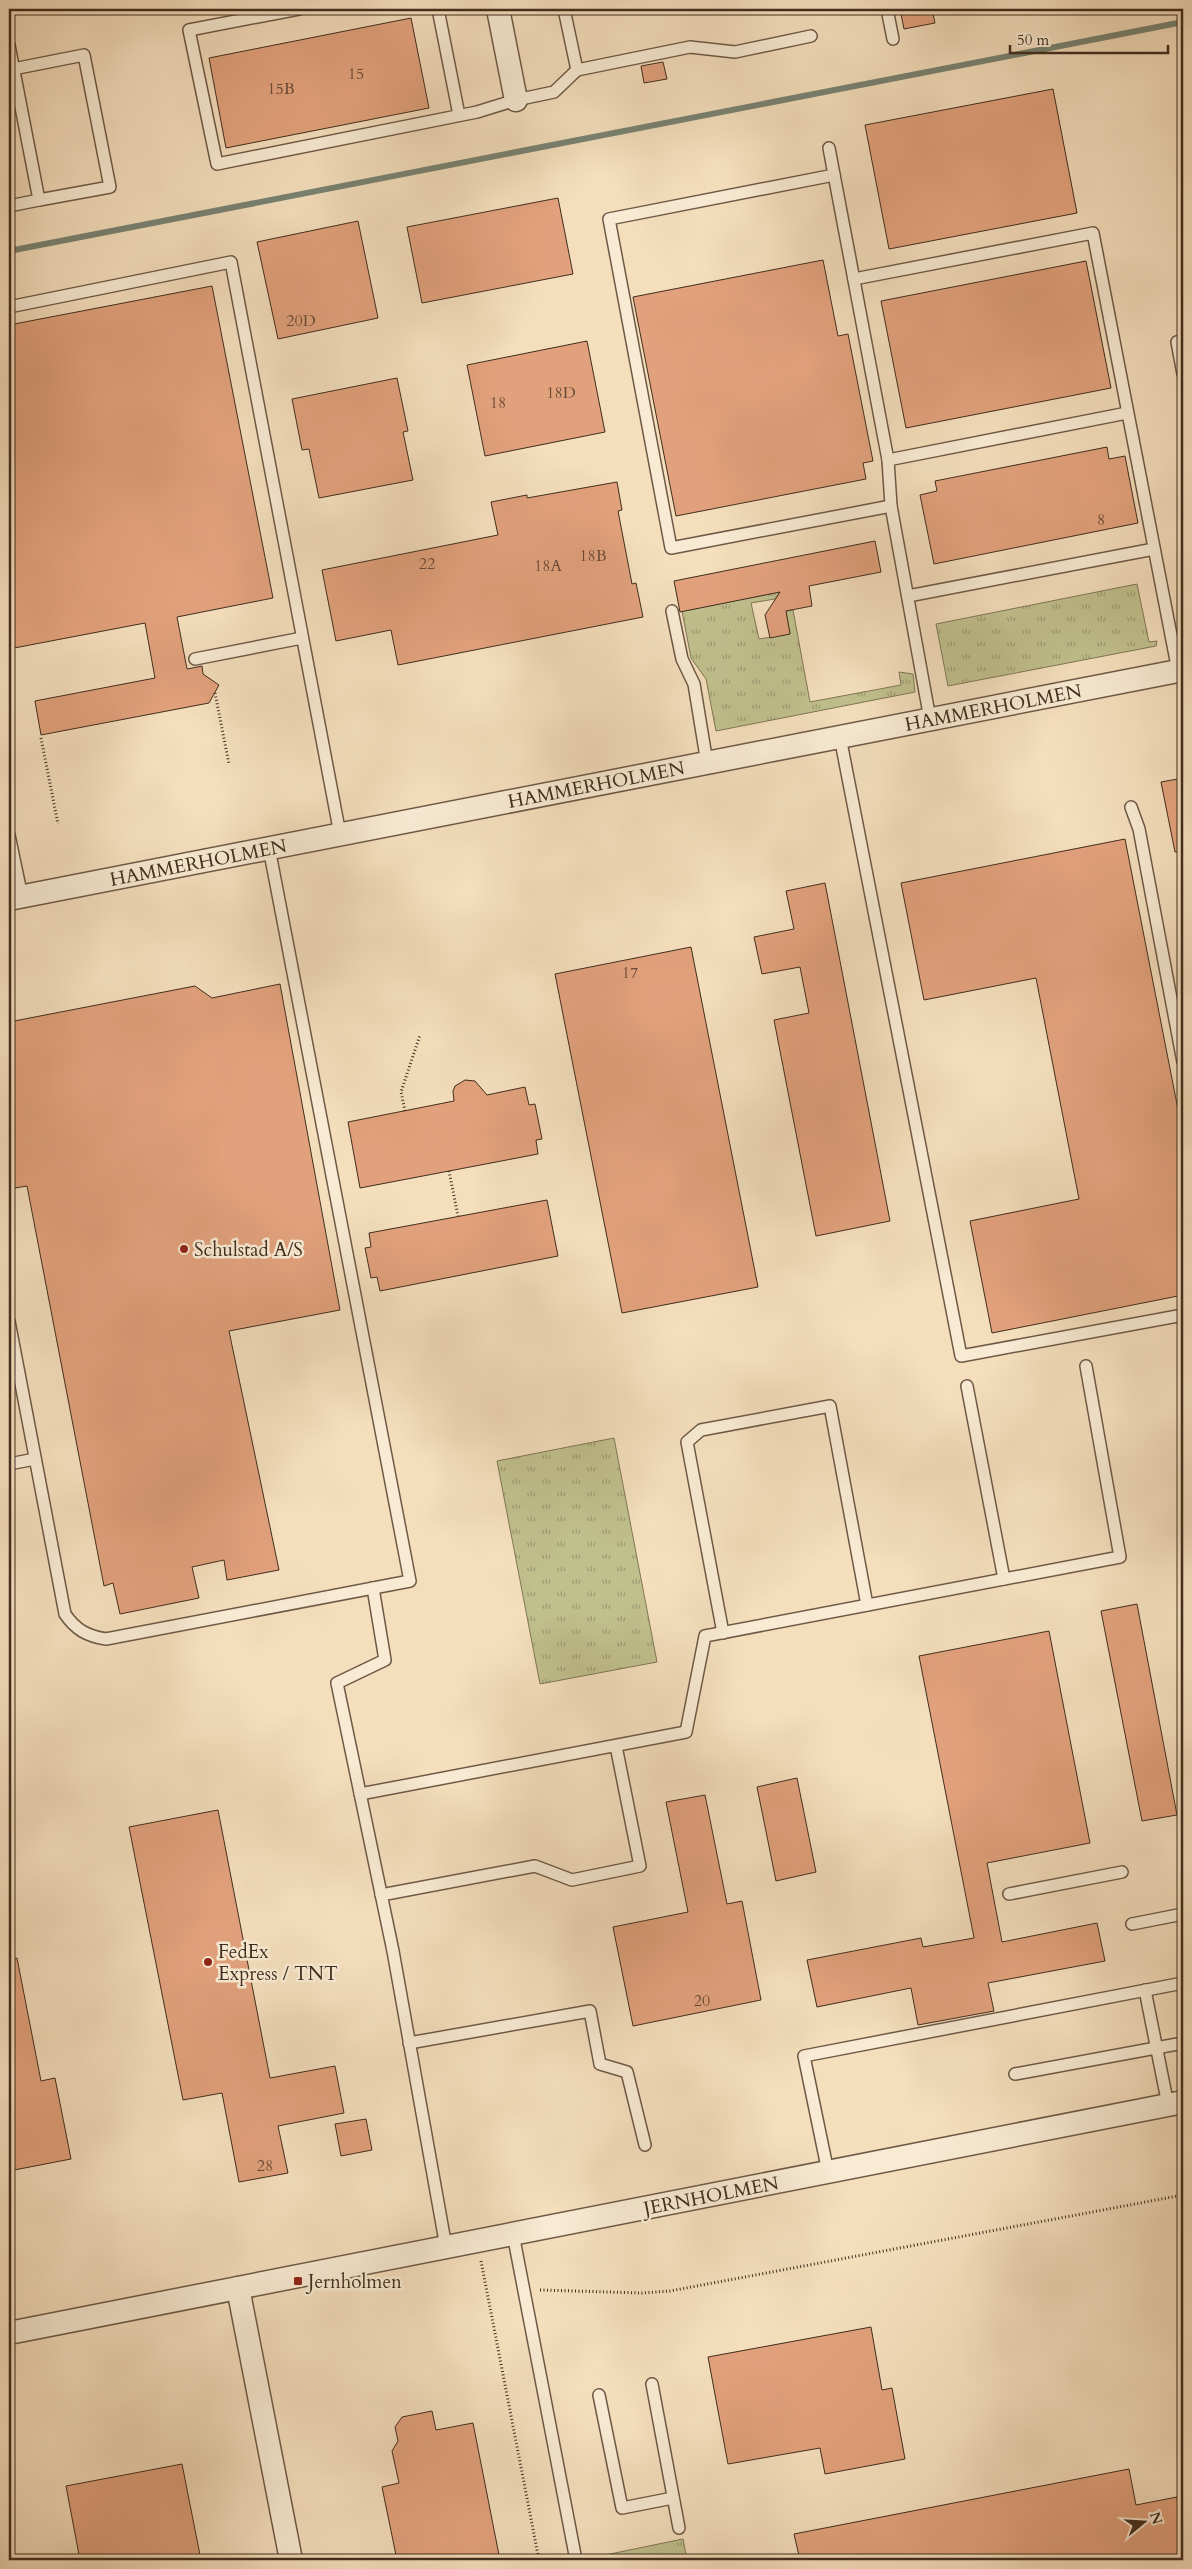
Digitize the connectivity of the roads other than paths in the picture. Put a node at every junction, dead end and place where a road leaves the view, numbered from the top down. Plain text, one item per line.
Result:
1 (299, 9) edge
2 (438, 9) edge
3 (498, 9) edge
4 (564, 9) edge
5 (887, 9) edge
6 (811, 36) dead end
7 (893, 40) dead end
8 (9, 45) edge
9 (14, 69) junction
10 (577, 70) junction
11 (516, 100) junction
12 (459, 115) junction
13 (829, 148) dead end
14 (834, 175) junction
15 (38, 200) junction
16 (9, 206) edge
17 (854, 279) junction
18 (9, 307) edge
19 (1177, 342) dead end
20 (1183, 374) edge
21 (1127, 413) junction
22 (888, 460) junction
23 (891, 506) junction
24 (1154, 549) junction
25 (908, 596) junction
26 (672, 611) dead end
27 (302, 638) junction
28 (195, 659) dead end
29 (1180, 670) edge
30 (930, 719) junction
31 (840, 737) junction
32 (707, 762) junction
33 (1131, 807) dead end
34 (340, 834) junction
35 (9, 835) edge
36 (269, 848) junction
37 (15, 898) edge
38 (1183, 1062) edge
39 (1183, 1315) edge
40 (9, 1321) edge
41 (1086, 1366) dead end
42 (967, 1386) dead end
43 (35, 1459) junction
44 (9, 1464) edge
45 (1004, 1579) junction
46 (373, 1588) junction
47 (867, 1605) junction
48 (723, 1633) junction
49 (616, 1746) junction
50 (360, 1794) junction
51 (1122, 1872) dead end
52 (1009, 1894) dead end
53 (381, 1895) junction
54 (1183, 1914) edge
55 (1132, 1924) dead end
56 (1183, 1983) edge
57 (1145, 1990) junction
58 (409, 2043) junction
59 (1183, 2043) edge
60 (1157, 2048) junction
61 (1015, 2074) dead end
62 (1176, 2103) edge
63 (645, 2145) dead end
64 (828, 2172) junction
65 (513, 2234) junction
66 (446, 2247) junction
67 (238, 2288) junction
68 (9, 2333) edge
69 (652, 2384) dead end
70 (599, 2395) dead end
71 (673, 2498) junction
72 (679, 2528) dead end
73 (291, 2560) edge
74 (576, 2560) edge

1 - 12 lane
2 - 12 lane
3 - 11 street
4 - 10 lane
5 - 7 lane
6 - 10 lane
8 - 9 lane
9 - 15 lane
9 - 15 lane
10 - 11 lane
11 - 12 lane
13 - 14 lane
14 - 17 lane
14 - 23 lane
15 - 16 lane
17 - 21 lane
17 - 22 lane
18 - 27 lane
19 - 20 lane
21 - 22 lane
21 - 24 lane
22 - 23 lane
23 - 25 lane
24 - 25 lane
24 - 29 lane
25 - 30 lane
26 - 32 lane
27 - 28 lane
27 - 34 lane
29 - 30 street, HAMMERHOLMEN
30 - 31 street, HAMMERHOLMEN
31 - 32 street, HAMMERHOLMEN
31 - 39 lane
32 - 34 street, HAMMERHOLMEN
33 - 38 lane
34 - 36 street, HAMMERHOLMEN
35 - 37 lane
36 - 37 street, HAMMERHOLMEN
36 - 46 lane
40 - 43 lane
41 - 45 lane
42 - 45 lane
43 - 44 lane
43 - 46 lane
45 - 47 lane
46 - 50 lane
47 - 48 lane
47 - 48 lane
48 - 49 lane
49 - 50 lane
49 - 53 lane
50 - 53 lane
51 - 52 lane
53 - 58 lane
54 - 55 lane
56 - 57 lane
57 - 60 lane
57 - 64 lane
58 - 63 lane
58 - 66 lane
59 - 60 lane
60 - 61 lane
60 - 62 lane
62 - 64 street, JERNHOLMEN
64 - 65 street, JERNHOLMEN
65 - 66 street, JERNHOLMEN
65 - 74 lane
66 - 67 street, JERNHOLMEN
67 - 68 street, JERNHOLMEN
67 - 73 street
69 - 71 lane
70 - 71 lane
71 - 72 lane

